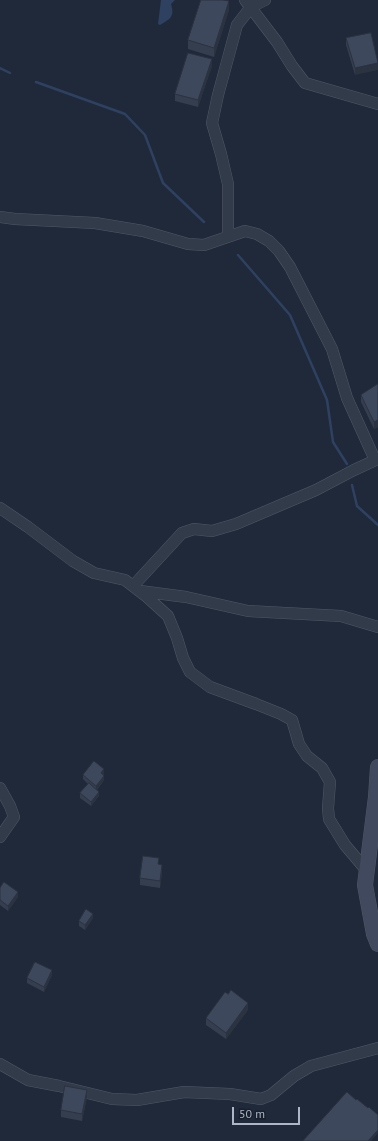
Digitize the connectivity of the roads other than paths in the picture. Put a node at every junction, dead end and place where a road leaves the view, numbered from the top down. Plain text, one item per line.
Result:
1 (265, 0) edge
2 (248, 3) edge
3 (378, 104) edge
4 (0, 217) edge
5 (228, 236) junction
6 (376, 460) edge
7 (0, 508) edge
8 (136, 588) junction
9 (378, 627) edge
10 (378, 767) edge
11 (0, 788) edge
12 (0, 837) edge
13 (367, 871) junction
14 (378, 944) edge
15 (378, 1048) edge
16 (0, 1064) edge

1 - 2 street
2 - 3 street
2 - 5 street
4 - 5 street
5 - 6 street
6 - 8 street
7 - 8 street
8 - 9 street
8 - 13 street
10 - 13 street
11 - 12 street
13 - 14 street
15 - 16 street

